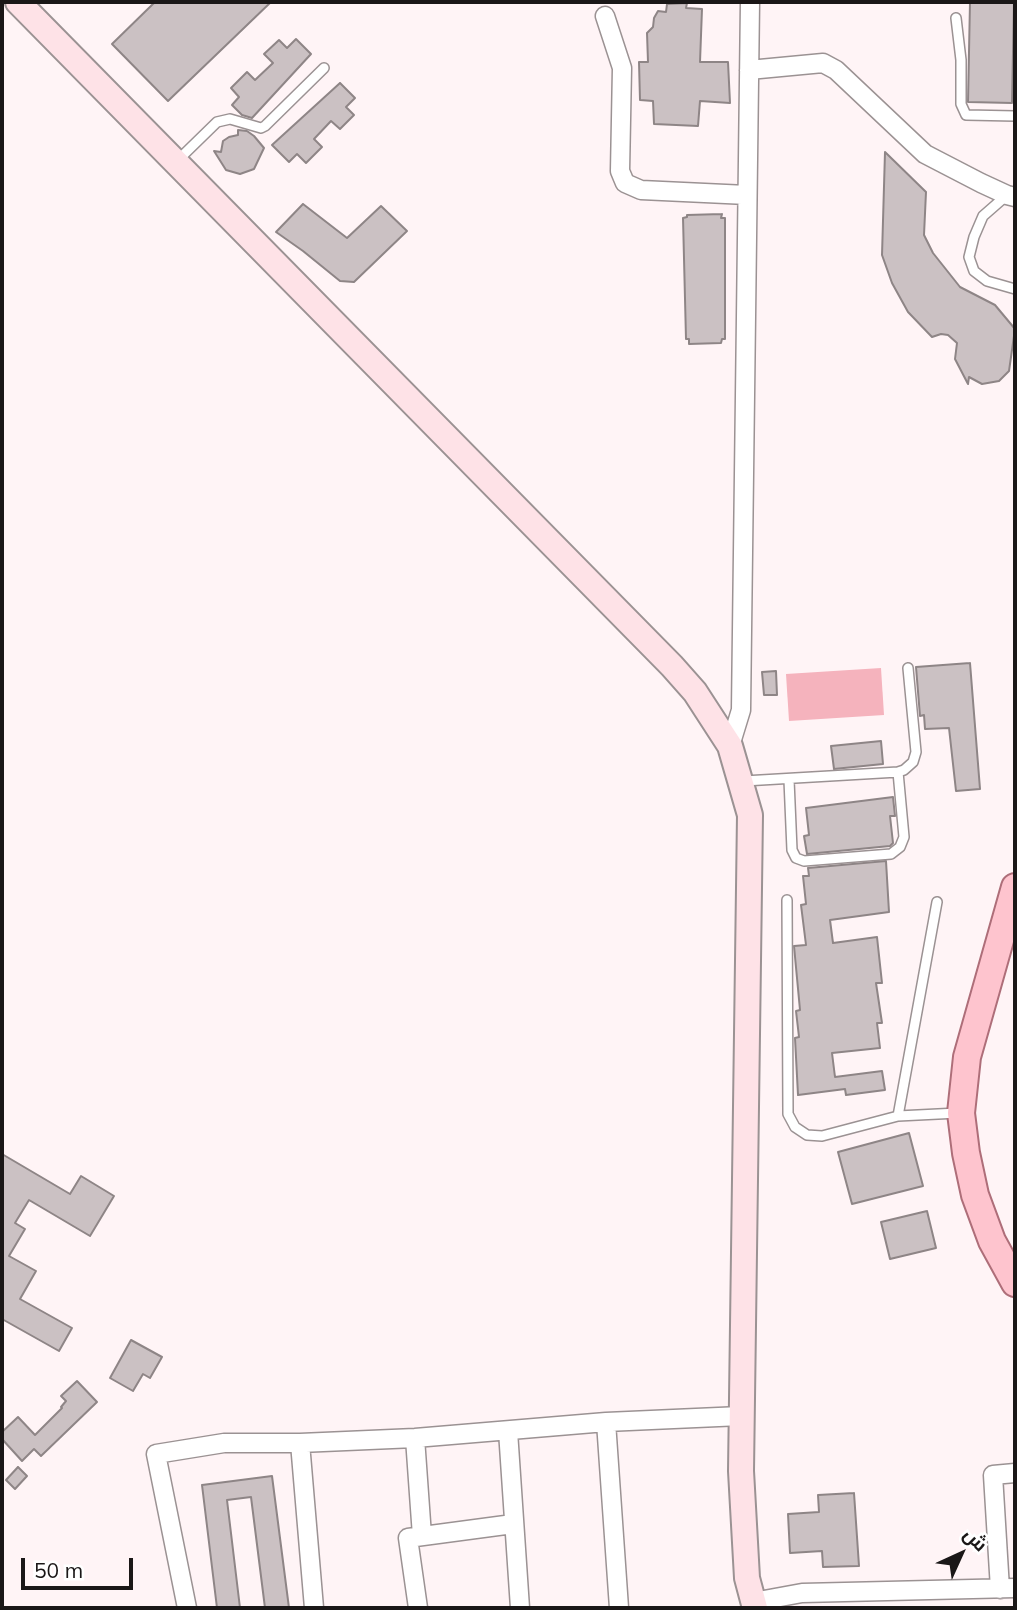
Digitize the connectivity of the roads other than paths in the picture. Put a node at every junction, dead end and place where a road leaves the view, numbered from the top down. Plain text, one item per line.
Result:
1 (18, 2) edge
2 (750, 2) edge
3 (605, 16) dead end
4 (956, 18) dead end
5 (324, 68) dead end
6 (749, 70) junction
7 (1015, 116) edge
8 (175, 163) junction
9 (747, 195) junction
10 (1011, 196) edge
11 (1015, 289) edge
12 (908, 668) dead end
13 (730, 746) junction
14 (898, 772) junction
15 (789, 780) junction
16 (742, 782) junction
17 (1015, 887) edge
18 (788, 900) dead end
19 (937, 902) dead end
20 (961, 1113) junction
21 (898, 1116) junction
22 (1015, 1283) edge
23 (741, 1416) junction
24 (606, 1422) junction
25 (508, 1431) junction
26 (415, 1438) junction
27 (300, 1443) junction
28 (1015, 1473) edge
29 (513, 1524) junction
30 (422, 1536) junction
31 (1007, 1588) edge
32 (754, 1605) edge
33 (187, 1608) edge
34 (314, 1608) edge
35 (418, 1608) edge
36 (520, 1608) edge
37 (619, 1608) edge

1 - 8 main road
2 - 6 street
3 - 9 street
4 - 7 lane
5 - 8 lane
6 - 9 street
6 - 10 street
8 - 13 main road
9 - 13 street
10 - 11 lane
12 - 14 lane
13 - 16 main road
14 - 15 lane
14 - 15 lane
15 - 16 lane
16 - 23 main road
17 - 20 main road
18 - 21 lane
19 - 21 lane
20 - 21 lane
20 - 22 main road
23 - 24 street
23 - 32 main road
24 - 25 street
24 - 37 street
25 - 26 street
25 - 29 street
26 - 27 street
26 - 30 street
27 - 33 street
27 - 34 street
28 - 31 street
29 - 30 street
29 - 36 street
30 - 35 street
31 - 32 street

